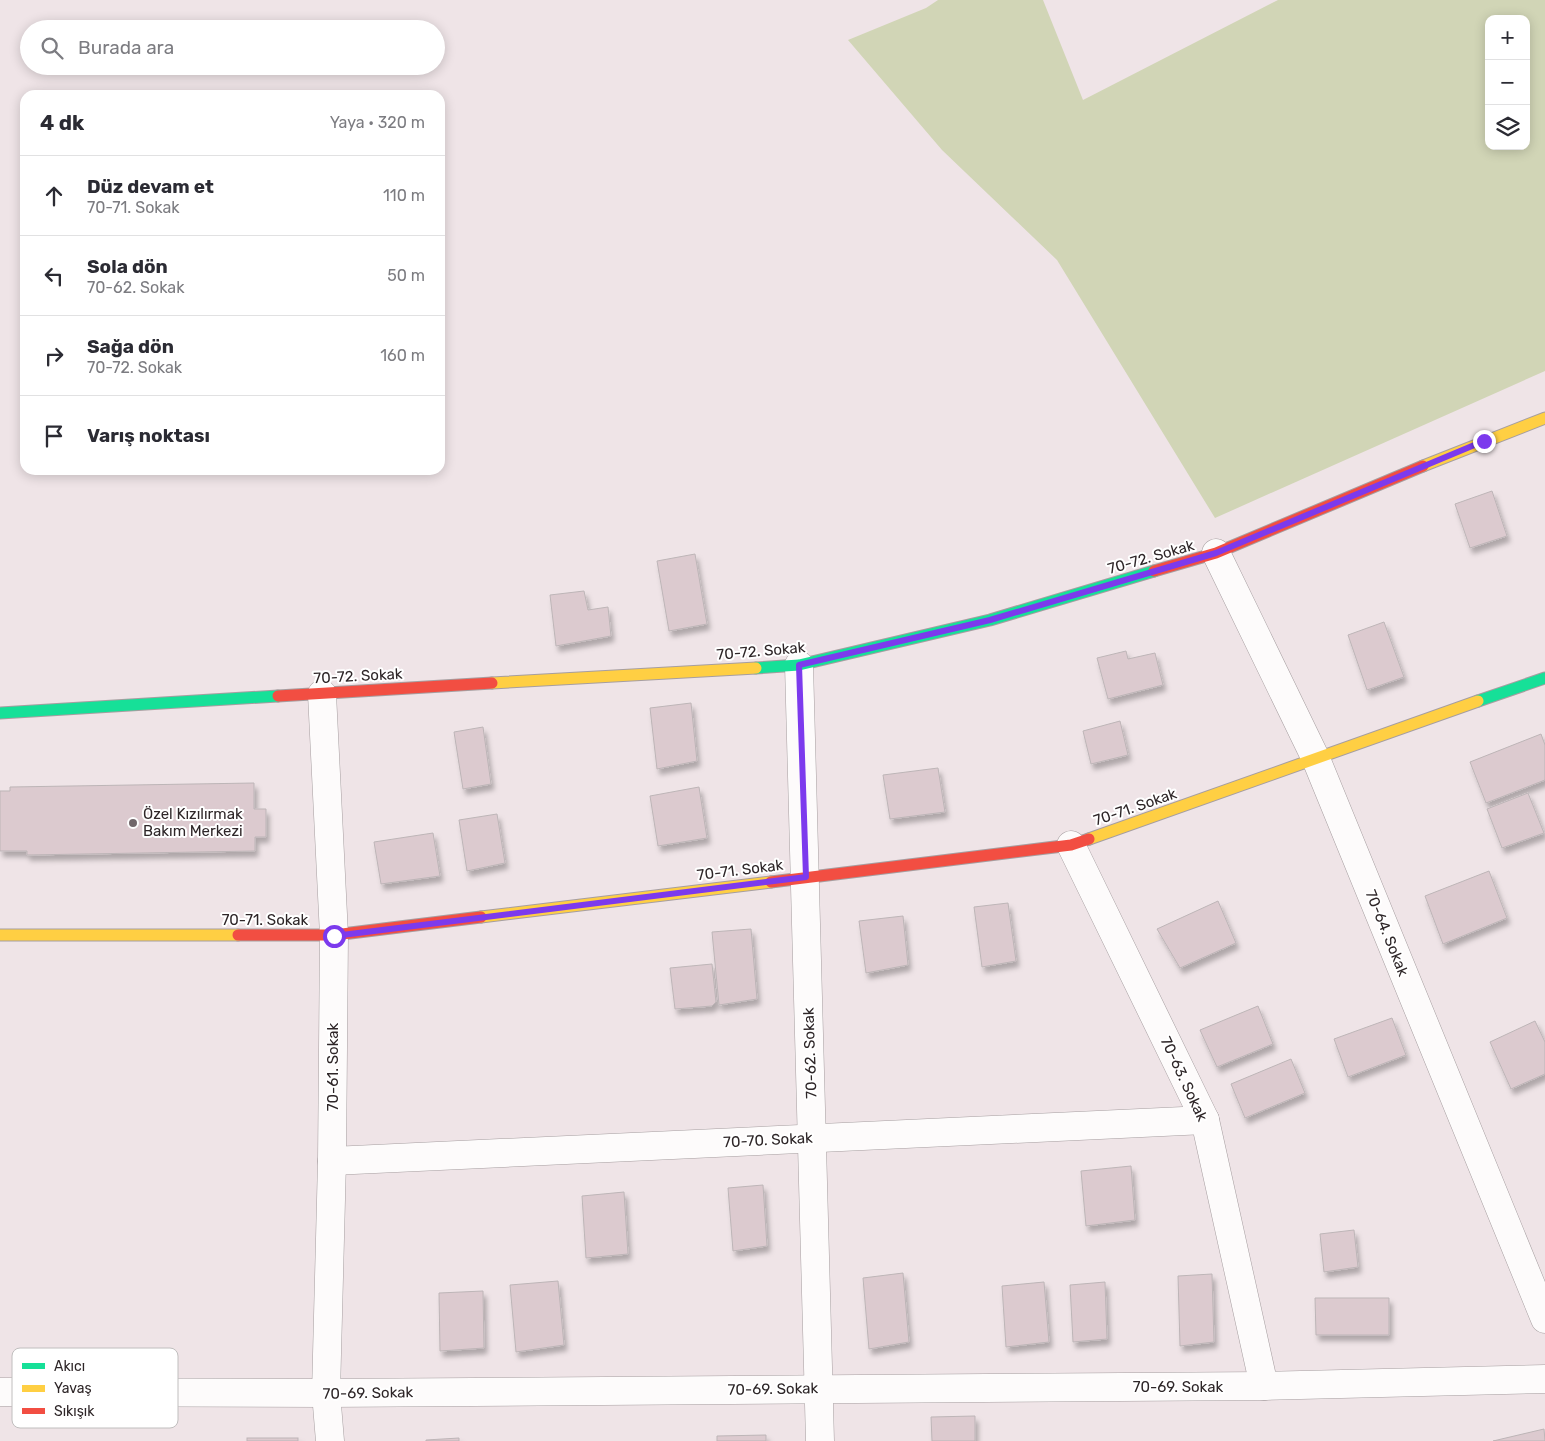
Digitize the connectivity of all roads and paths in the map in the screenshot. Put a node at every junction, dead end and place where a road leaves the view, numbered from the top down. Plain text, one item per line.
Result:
1 (1545, 418) edge
2 (1216, 553) junction
3 (799, 665) junction
4 (1545, 678) edge
5 (322, 694) junction
6 (0, 713) edge
7 (1316, 759) junction
8 (1071, 845) junction
9 (806, 877) junction
10 (0, 935) edge
11 (334, 936) junction
12 (1205, 1120) junction
13 (813, 1138) junction
14 (332, 1161) junction
15 (1545, 1319) edge
16 (1545, 1379) edge
17 (1264, 1386) junction
18 (820, 1388) junction
19 (178, 1393) edge
20 (326, 1393) junction
21 (330, 1441) edge
22 (820, 1441) edge

1 - 2 street, 70-72. Sokak
2 - 3 street, 70-72. Sokak
2 - 7 street, 70-64. Sokak
3 - 5 street, 70-72. Sokak
3 - 9 street, 70-62. Sokak
4 - 7 street, 70-71. Sokak
5 - 6 street, 70-72. Sokak
5 - 11 street, 70-61. Sokak
7 - 8 street, 70-71. Sokak
7 - 15 street, 70-64. Sokak
8 - 9 street, 70-71. Sokak
8 - 12 street, 70-63. Sokak
9 - 11 street, 70-71. Sokak
9 - 13 street, 70-62. Sokak
10 - 11 street, 70-71. Sokak
11 - 14 street, 70-61. Sokak
12 - 13 street, 70-70. Sokak
12 - 17 street, 70-63. Sokak
13 - 14 street, 70-70. Sokak
13 - 18 street, 70-62. Sokak
14 - 20 street, 70-61. Sokak
16 - 17 street, 70-69. Sokak
17 - 18 street, 70-69. Sokak
18 - 20 street, 70-69. Sokak
18 - 22 street, 70-62. Sokak
19 - 20 street, 70-69. Sokak
20 - 21 street, 70-61. Sokak

